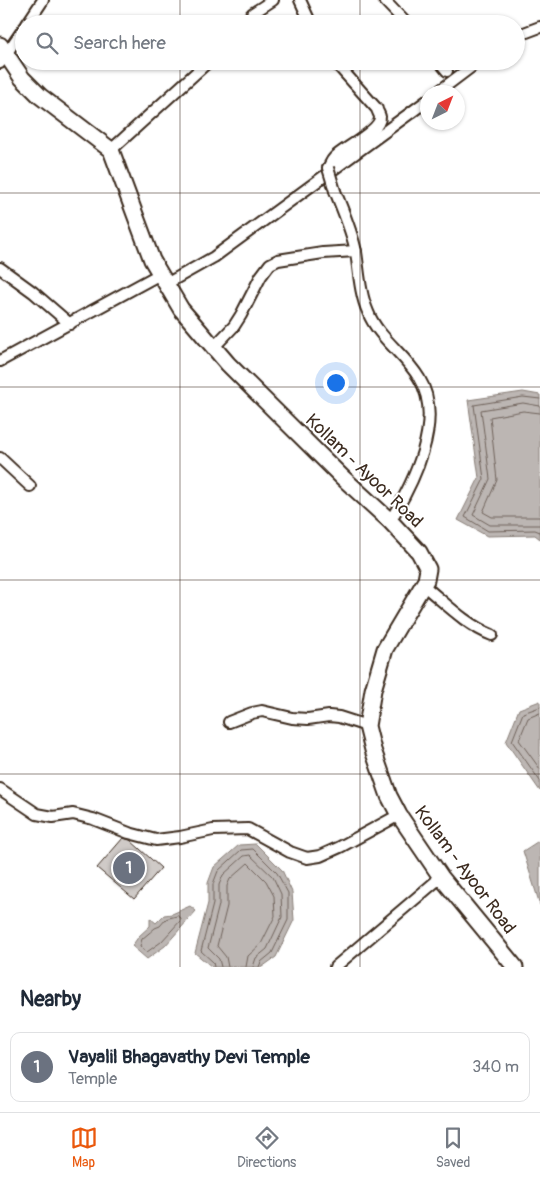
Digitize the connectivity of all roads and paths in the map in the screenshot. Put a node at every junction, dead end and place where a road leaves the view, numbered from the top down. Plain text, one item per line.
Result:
1 (43, 0) edge
2 (273, 0) edge
3 (300, 0) edge
4 (384, 0) edge
5 (33, 15) edge
6 (251, 15) edge
7 (307, 15) edge
8 (398, 15) edge
9 (540, 27) edge
10 (525, 33) edge
11 (15, 39) edge
12 (2, 54) edge
13 (15, 70) edge
14 (15, 70) edge
15 (199, 70) edge
16 (342, 70) edge
17 (467, 70) edge
18 (447, 85) edge
19 (420, 106) edge
20 (111, 150) junction
21 (356, 251) junction
22 (0, 268) edge
23 (163, 279) junction
24 (70, 324) junction
25 (214, 347) junction
26 (0, 361) edge
27 (0, 458) edge
28 (30, 486) dead end
29 (390, 521) junction
30 (423, 585) junction
31 (492, 635) dead end
32 (229, 722) dead end
33 (367, 726) junction
34 (0, 789) edge
35 (399, 815) junction
36 (441, 877) junction
37 (335, 967) edge
38 (516, 967) edge

1 - 5 street
2 - 6 street
3 - 7 street
4 - 8 street
9 - 10 street
11 - 12 street
12 - 14 main road
13 - 20 main road
15 - 20 street
16 - 21 street, bridge
17 - 18 street
19 - 23 street
20 - 23 main road, Kollam - Ayoor Road
21 - 25 street
21 - 29 street
22 - 24 street
23 - 24 street
23 - 25 main road, Kollam - Ayoor Road
24 - 26 street
25 - 29 main road, Kollam - Ayoor Road
27 - 28 street
29 - 30 main road, Kollam - Ayoor Road
30 - 31 street
30 - 33 main road, Kollam - Ayoor Road
32 - 33 street
33 - 35 main road, Kollam - Ayoor Road
34 - 35 street
35 - 36 main road, Kollam - Ayoor Road
36 - 37 street
36 - 38 main road, Kollam - Ayoor Road

